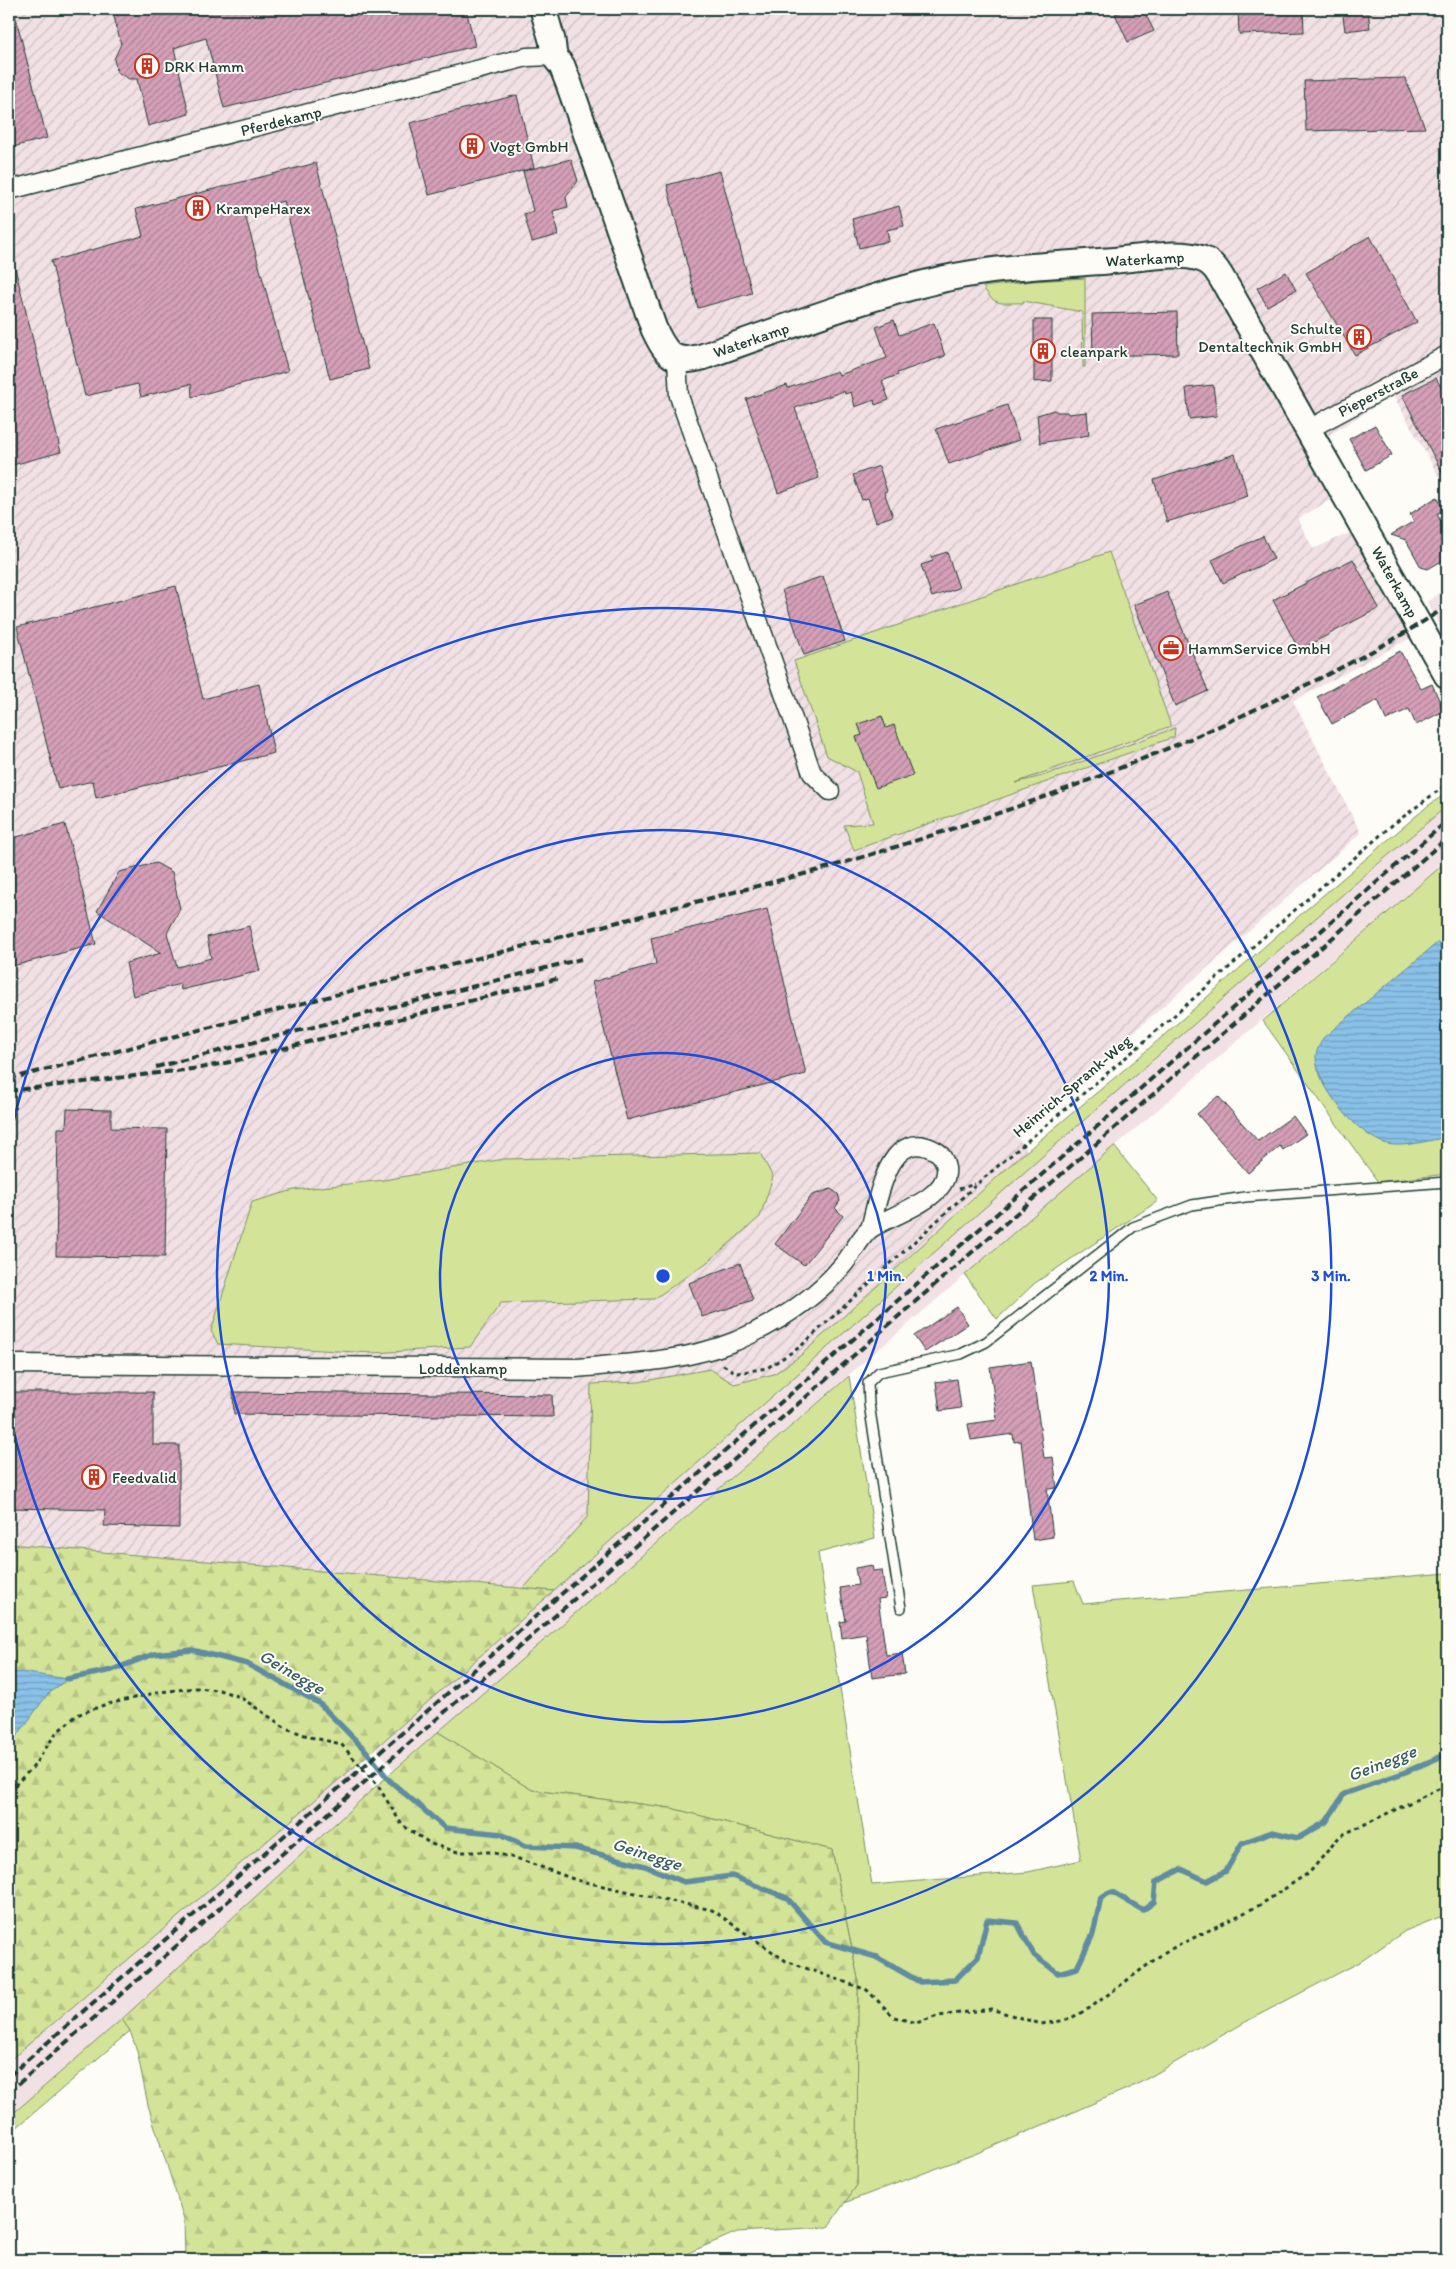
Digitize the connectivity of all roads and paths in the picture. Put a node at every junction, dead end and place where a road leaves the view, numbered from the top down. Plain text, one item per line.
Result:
1 (543, 9) edge
2 (554, 56) junction
3 (9, 190) edge
4 (1447, 355) edge
5 (677, 360) junction
6 (1308, 429) junction
7 (1447, 675) edge
8 (1447, 784) edge
9 (830, 791) dead end
10 (1447, 1182) edge
11 (870, 1230) junction
12 (710, 1350) junction
13 (9, 1364) edge
14 (901, 1608) dead end
15 (1447, 1785) edge
16 (9, 1791) edge

1 - 2 street
2 - 3 street, Pferdekamp
2 - 5 street
4 - 6 street, Pieperstraße
5 - 6 street, Waterkamp
5 - 9 street
6 - 7 street, Waterkamp
8 - 12 path, Heinrich-Sprank-Weg
10 - 14 lane
11 - 11 street, Loddenkamp
11 - 12 street, Loddenkamp
12 - 13 street, Loddenkamp
15 - 16 path

